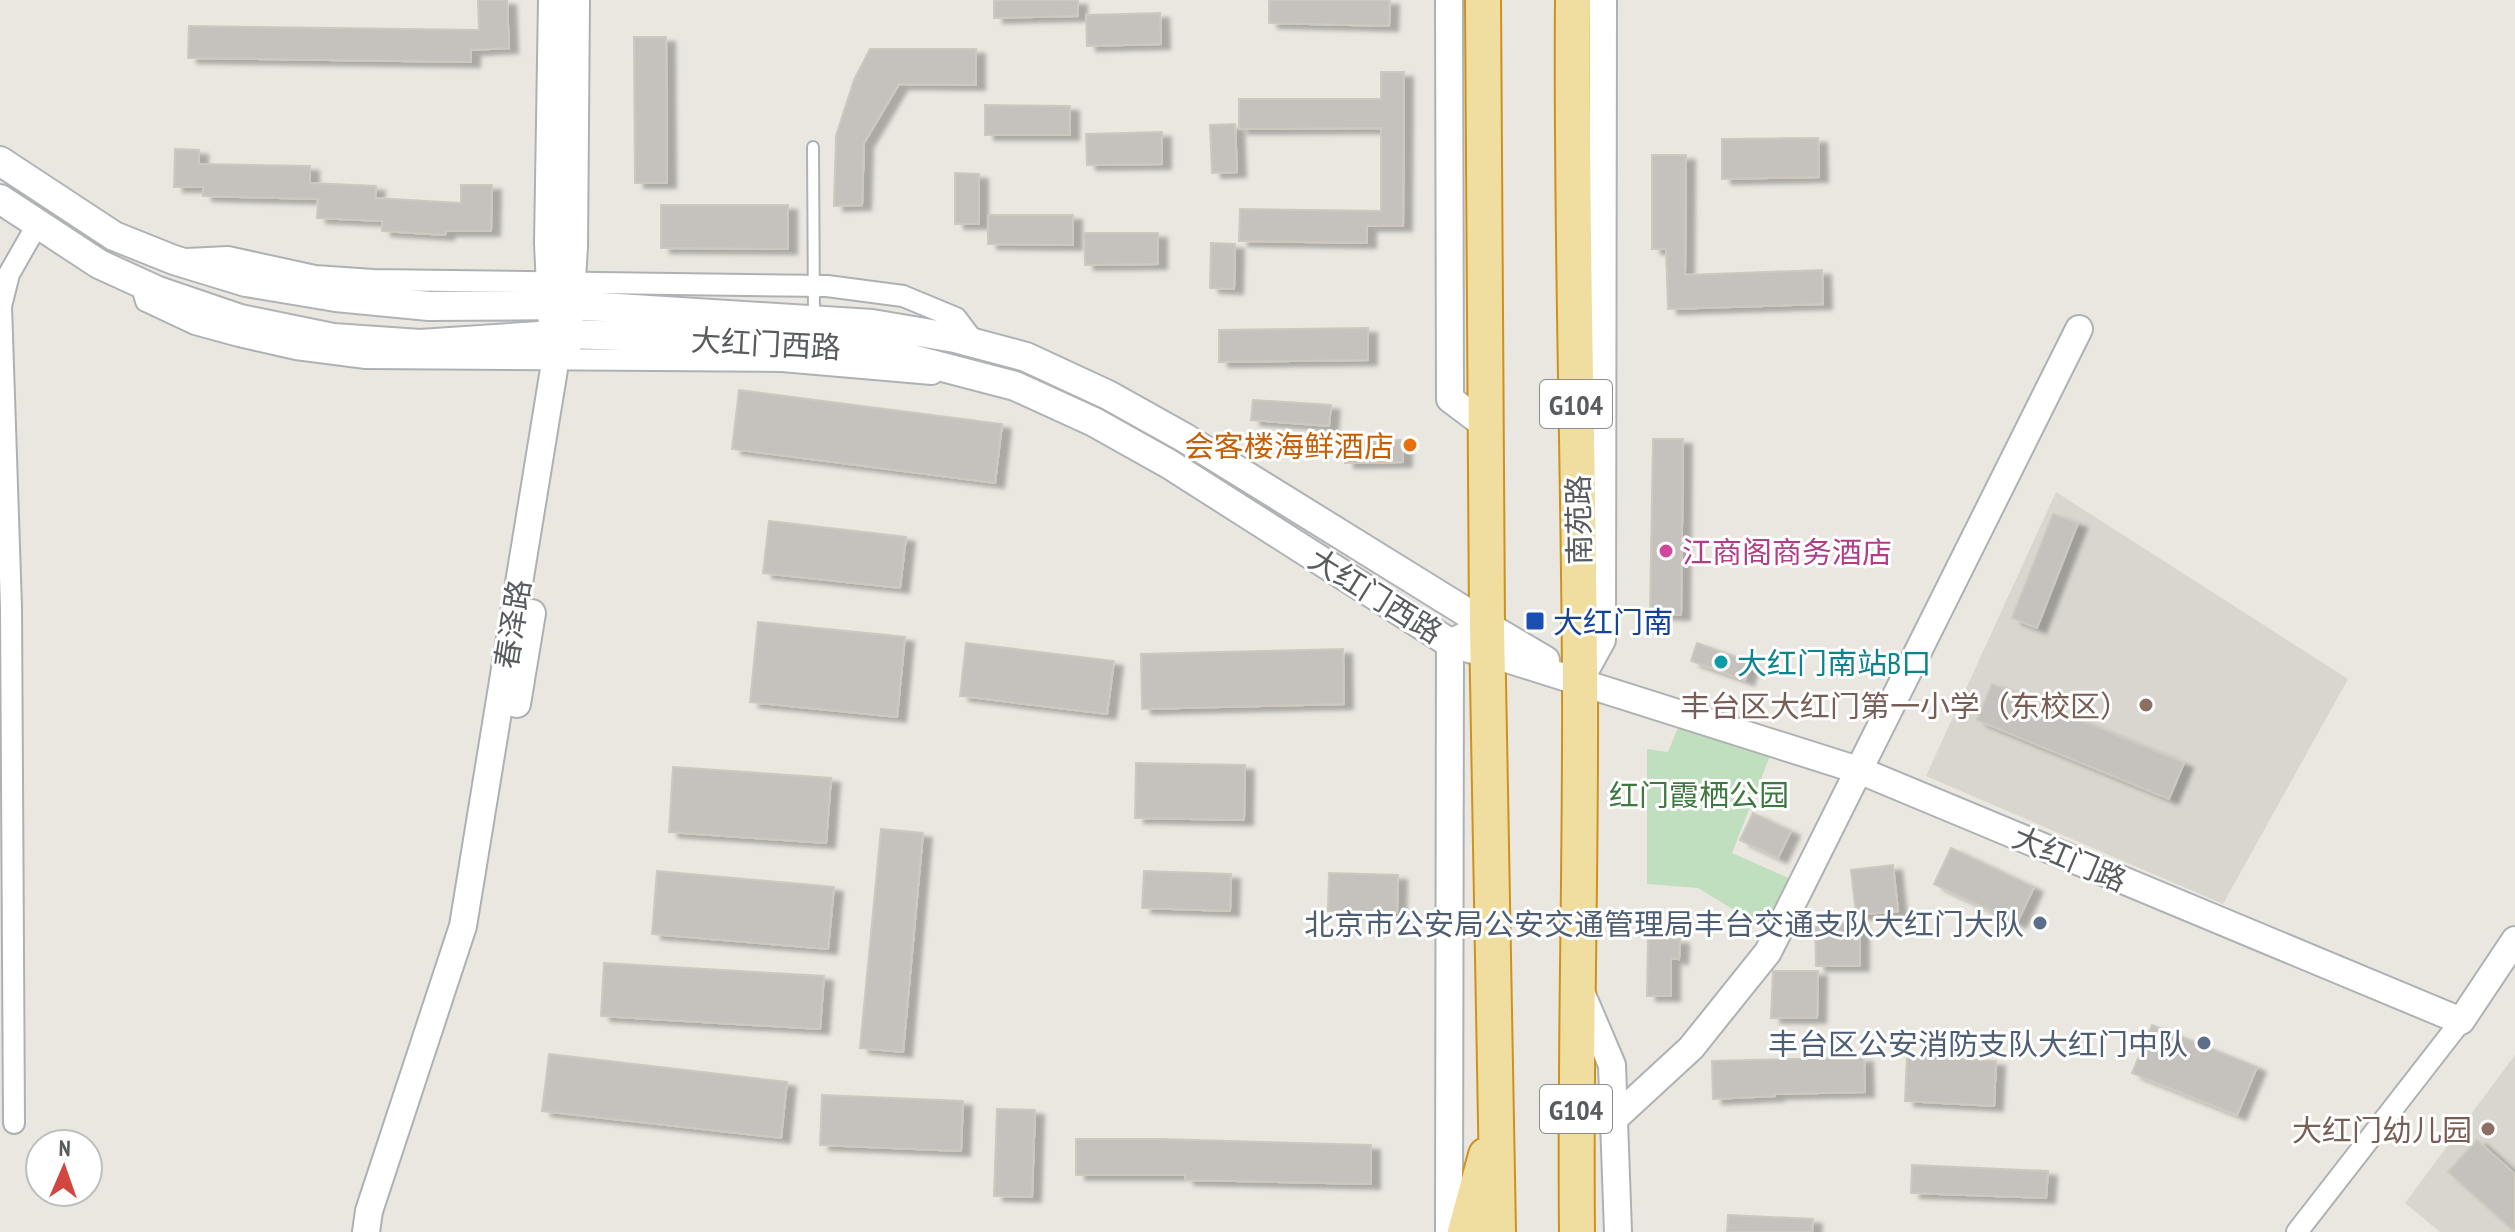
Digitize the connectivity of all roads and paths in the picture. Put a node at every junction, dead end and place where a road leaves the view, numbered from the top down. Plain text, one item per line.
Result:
1 (552, 0) edge
2 (576, 0) edge
3 (1449, 0) edge
4 (1483, 0) edge
5 (1573, 0) edge
6 (1603, 12) edge
7 (1572, 127) junction
8 (813, 147) dead end
9 (0, 161) edge
10 (0, 199) edge
11 (37, 225) junction
12 (813, 286) junction
13 (561, 294) junction
14 (814, 319) junction
15 (2079, 329) dead end
16 (975, 343) junction
17 (560, 346) junction
18 (1486, 426) junction
19 (1488, 639) junction
20 (1450, 643) junction
21 (1580, 680) junction
22 (1861, 771) junction
23 (2515, 940) edge
24 (1579, 987) junction
25 (2461, 1021) junction
26 (1497, 1112) junction
27 (1614, 1119) junction
28 (14, 1123) dead end
29 (366, 1232) edge
30 (384, 1232) edge
31 (1449, 1232) edge
32 (1465, 1232) edge
33 (1498, 1232) edge
34 (1577, 1232) edge
35 (1618, 1232) edge
36 (2297, 1232) edge

1 - 13 street, 春泽路
2 - 13 street, 春泽路
3 - 18 street
4 - 18 highway, G104
5 - 7 highway, 南苑路 / G104
6 - 7 street
6 - 21 street
7 - 21 highway, 南苑路 / G104
8 - 12 lane
9 - 13 main road, 大红门西路
10 - 11 main road, 大红门西路
11 - 17 main road, 大红门西路
11 - 28 street
12 - 13 street
12 - 14 lane
12 - 16 street
13 - 14 main road, 大红门西路
13 - 17 street, 春泽路
14 - 16 main road, 大红门西路
15 - 22 street
16 - 19 main road, 大红门西路
17 - 20 main road, 大红门西路
17 - 29 street, 春泽路
17 - 30 street, 春泽路
18 - 19 highway, G104
19 - 20 main road, 大红门西路
19 - 21 street, 大红门路
19 - 26 highway, G104
20 - 31 street
21 - 22 street, 大红门路
21 - 24 highway, 南苑路 / G104
22 - 25 street, 大红门路
22 - 27 street
23 - 25 street
24 - 27 street
24 - 34 highway, 南苑路 / G104
25 - 36 street
26 - 32 highway
26 - 33 highway, G104
27 - 35 street

